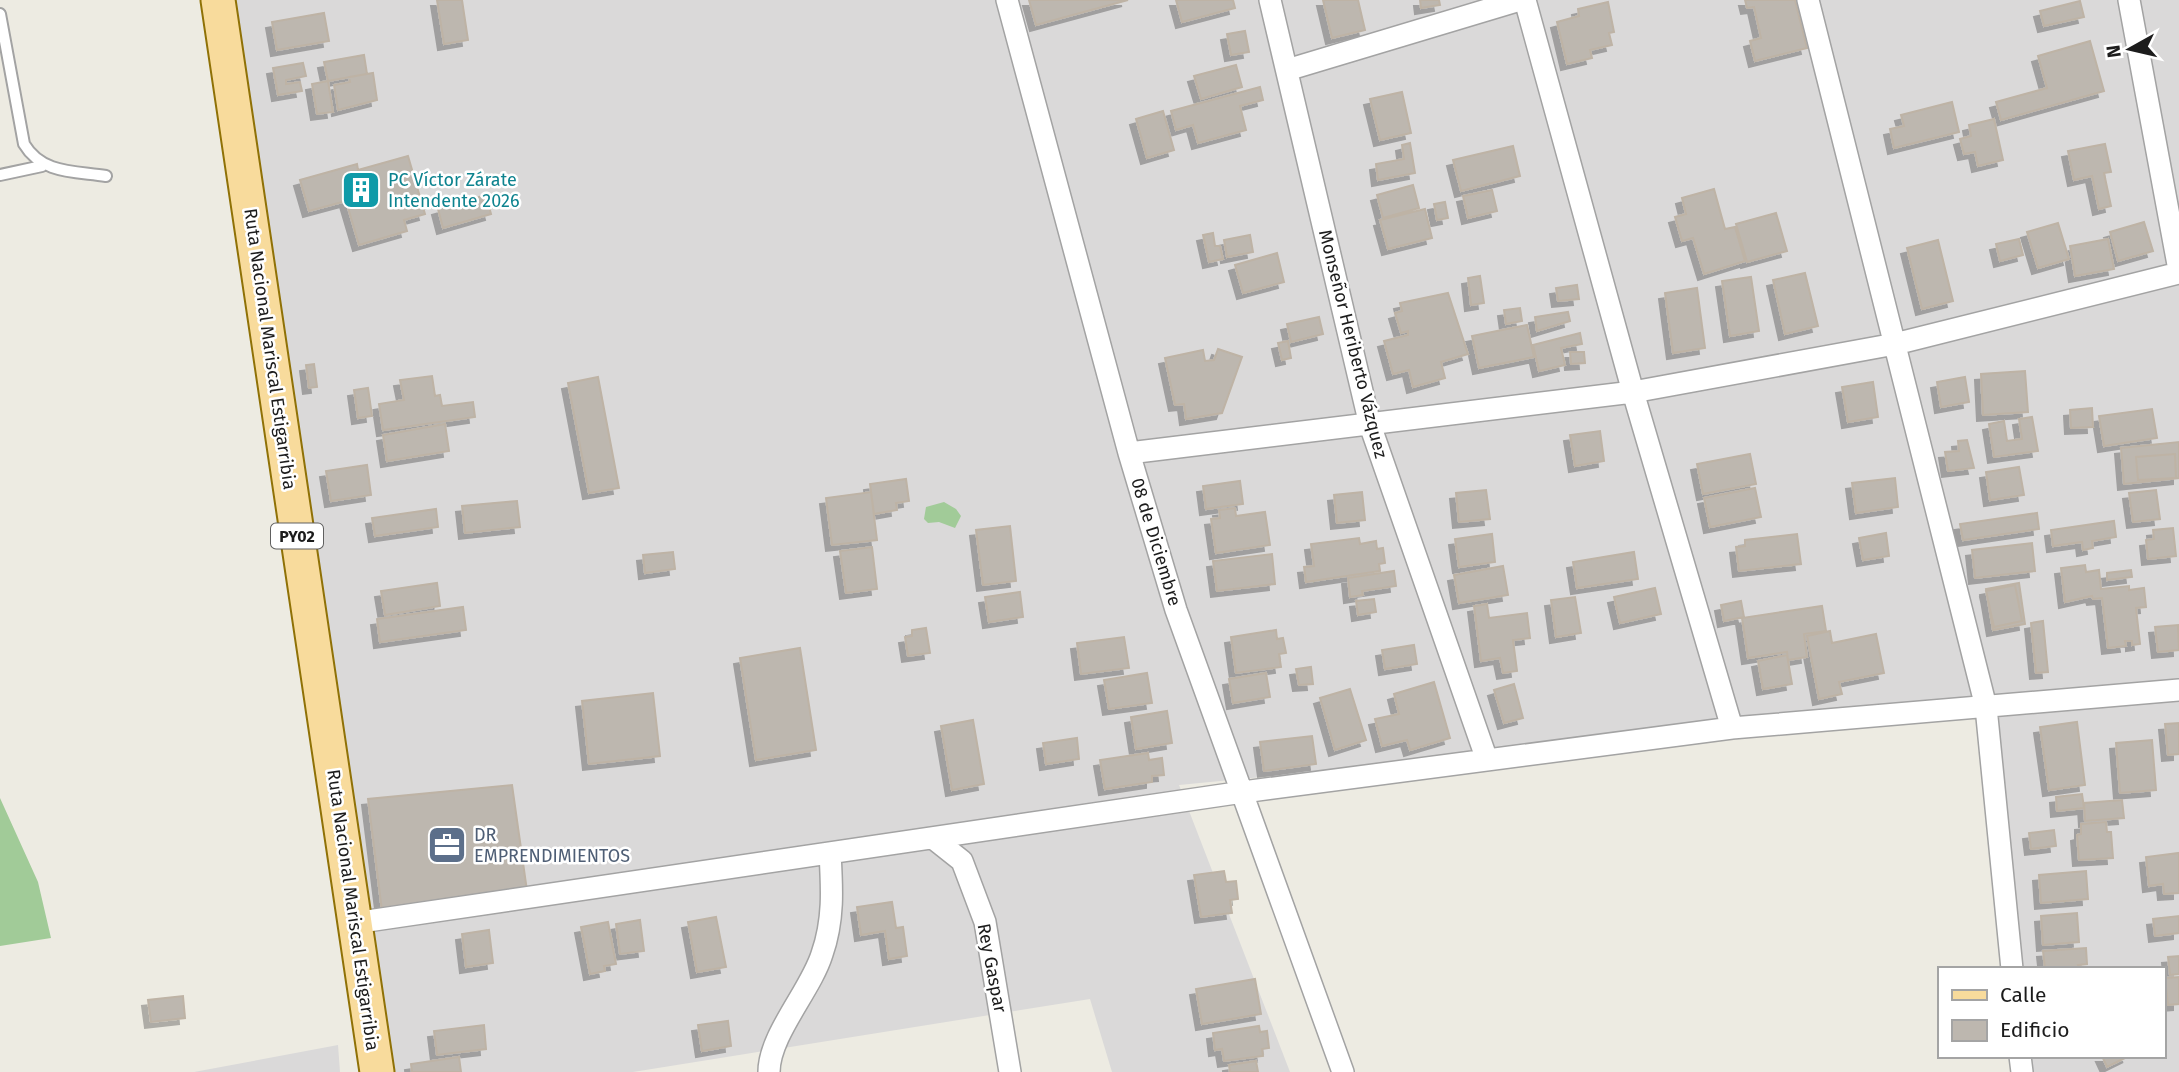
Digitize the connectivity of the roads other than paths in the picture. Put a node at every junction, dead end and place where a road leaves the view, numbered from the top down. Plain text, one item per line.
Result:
1 (218, 0) edge
2 (1006, 0) edge
3 (1270, 0) edge
4 (1523, 0) edge
5 (1808, 0) edge
6 (2130, 0) edge
7 (0, 14) edge
8 (1287, 70) junction
9 (42, 166) junction
10 (0, 175) edge
11 (106, 176) dead end
12 (2179, 272) edge
13 (1895, 344) junction
14 (1633, 392) junction
15 (1370, 425) junction
16 (1129, 453) junction
17 (2179, 690) edge
18 (1986, 707) junction
19 (1732, 728) junction
20 (1487, 760) junction
21 (1243, 792) junction
22 (933, 838) junction
23 (830, 853) junction
24 (354, 923) junction
25 (2012, 967) edge
26 (377, 1072) edge
27 (769, 1072) edge
28 (1010, 1072) edge
29 (1343, 1072) edge

1 - 24 main road, Ruta Nacional Mariscal Estigarribia / PY02
2 - 16 street, 08 de Diciembre
3 - 8 street, Monseñor Heriberto Vázquez
4 - 8 street
4 - 14 street
5 - 13 street
6 - 12 street
7 - 9 lane
8 - 15 street, Monseñor Heriberto Vázquez
9 - 10 lane
9 - 11 lane
12 - 13 street
13 - 14 street
13 - 18 street
14 - 15 street
14 - 19 street
15 - 16 street
15 - 20 street, Monseñor Heriberto Vázquez
16 - 21 street, 08 de Diciembre
17 - 18 street
18 - 19 street
18 - 25 street
19 - 20 street
20 - 21 street
21 - 22 street
21 - 29 street, 08 de Diciembre
22 - 23 street
22 - 28 street, Rey Gaspar
23 - 24 street
23 - 27 street
24 - 26 main road, Ruta Nacional Mariscal Estigarribia / PY02

